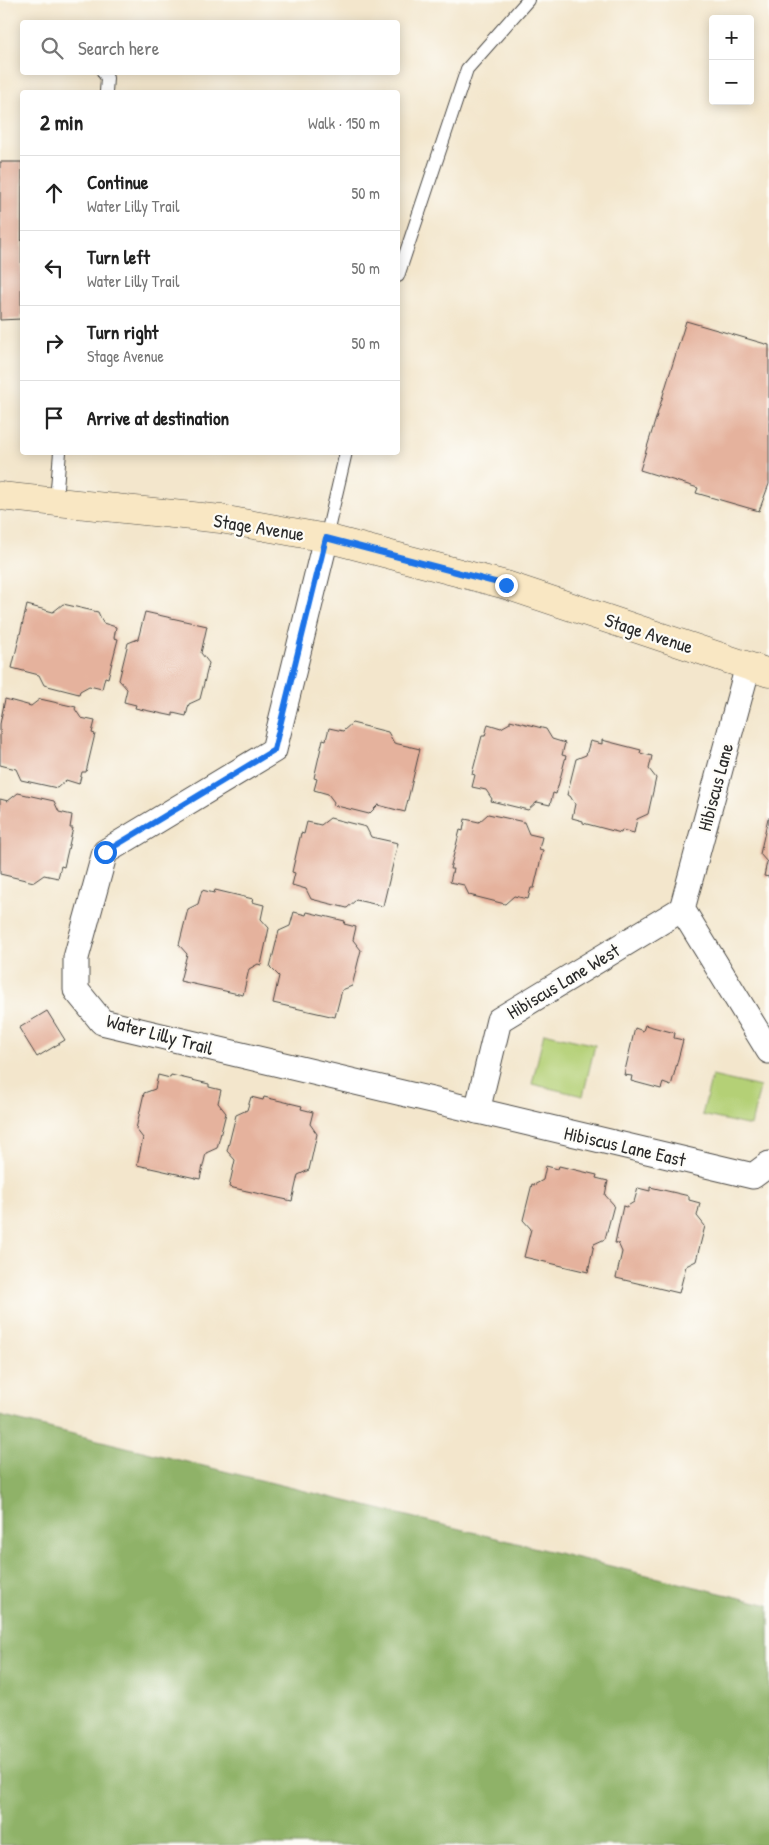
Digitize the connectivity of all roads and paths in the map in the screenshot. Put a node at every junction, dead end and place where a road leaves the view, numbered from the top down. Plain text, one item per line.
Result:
1 (528, 0) edge
2 (105, 75) edge
3 (106, 90) edge
4 (400, 270) edge
5 (60, 455) edge
6 (345, 455) edge
7 (0, 496) edge
8 (56, 500) junction
9 (326, 538) junction
10 (758, 670) edge
11 (682, 909) junction
12 (769, 1051) edge
13 (477, 1111) junction
14 (769, 1164) edge

1 - 4 lane
2 - 3 lane
5 - 8 lane
6 - 9 lane
7 - 8 main road, Stage Avenue
8 - 9 main road, Stage Avenue
9 - 10 main road, Stage Avenue
9 - 13 street, Water Lilly Trail
10 - 11 street, Hibiscus Lane
11 - 12 street
11 - 13 street, Hibiscus Lane West
13 - 14 street, Hibiscus Lane East

